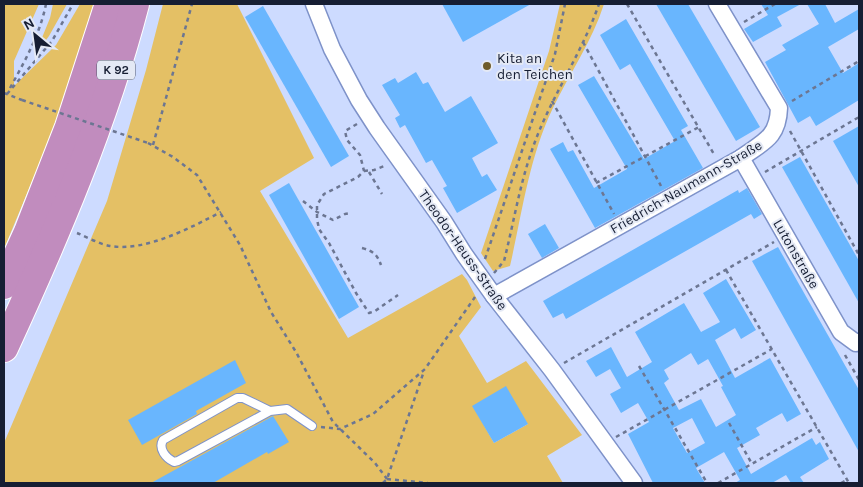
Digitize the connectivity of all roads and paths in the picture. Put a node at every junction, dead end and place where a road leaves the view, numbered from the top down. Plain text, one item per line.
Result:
1 (46, 4) edge
2 (73, 4) edge
3 (109, 4) edge
4 (136, 4) edge
5 (192, 4) edge
6 (314, 4) edge
7 (564, 4) edge
8 (599, 4) edge
9 (627, 4) edge
10 (717, 4) edge
11 (775, 4) edge
12 (731, 29) junction
13 (583, 42) junction
14 (859, 61) edge
15 (4, 89) edge
16 (5, 94) edge
17 (4, 100) edge
18 (552, 101) junction
19 (779, 108) junction
20 (370, 116) junction
21 (859, 118) edge
22 (699, 127) junction
23 (154, 145) junction
24 (800, 151) junction
25 (645, 156) junction
26 (399, 158) junction
27 (741, 158) junction
28 (722, 168) junction
29 (364, 171) junction
30 (369, 172) junction
31 (753, 179) junction
32 (596, 183) junction
33 (382, 194) dead end
34 (668, 199) junction
35 (303, 201) dead end
36 (221, 212) junction
37 (317, 212) junction
38 (351, 212) dead end
39 (621, 225) junction
40 (76, 233) dead end
41 (785, 236) junction
42 (362, 248) dead end
43 (859, 254) edge
44 (381, 265) dead end
45 (726, 270) junction
46 (4, 285) edge
47 (490, 290) junction
48 (398, 295) dead end
49 (858, 342) edge
50 (4, 348) edge
51 (772, 349) junction
52 (639, 366) dead end
53 (425, 369) junction
54 (552, 370) junction
55 (859, 379) edge
56 (664, 410) junction
57 (270, 411) junction
58 (729, 423) dead end
59 (312, 426) joint
60 (674, 426) junction
61 (817, 427) junction
62 (340, 429) junction
63 (670, 429) dead end
64 (606, 443) junction
65 (752, 464) junction
66 (696, 465) junction
67 (692, 468) dead end
68 (387, 479) junction
69 (848, 482) edge
70 (385, 483) edge
71 (428, 483) edge
72 (634, 483) edge
73 (707, 483) edge
74 (718, 483) edge
75 (841, 483) edge

1 - 16 path
2 - 16 path
3 - 46 highway, K 92
4 - 50 highway, K 92
5 - 23 path
6 - 20 street, Theodor-Heuss-Straße
7 - 47 path
8 - 13 path
9 - 22 path
10 - 12 street
11 - 12 path
12 - 19 street
13 - 18 path
13 - 25 path
14 - 19 path
15 - 16 path
16 - 17 path
16 - 23 path, bridge
18 - 32 path
18 - 47 path
19 - 27 street, Friedrich-Naumann-Straße
20 - 26 street, Theodor-Heuss-Straße
20 - 29 path
21 - 24 path
22 - 25 path
22 - 28 path
23 - 36 path
24 - 31 path
24 - 43 path
25 - 32 path
25 - 34 path
26 - 30 path
26 - 47 street, Theodor-Heuss-Straße
27 - 28 street, Friedrich-Naumann-Straße
27 - 31 street, Lutonstraße
28 - 34 street, Friedrich-Naumann-Straße
29 - 30 path
29 - 37 path
30 - 33 path
31 - 41 street, Lutonstraße
32 - 39 path
34 - 39 street, Friedrich-Naumann-Straße
35 - 37 path
36 - 40 path
36 - 62 path
37 - 38 path
37 - 48 path
39 - 47 street, Friedrich-Naumann-Straße
41 - 45 path
41 - 49 street, Lutonstraße
42 - 44 path
45 - 51 path
45 - 54 path
47 - 53 path
47 - 54 street, Theodor-Heuss-Straße
49 - 55 path
51 - 56 path
51 - 61 path
52 - 56 path
53 - 62 path
53 - 68 path
54 - 64 street, Theodor-Heuss-Straße
56 - 60 path
56 - 64 path
57 - 57 lane
57 - 59 lane
58 - 65 path
59 - 62 path
60 - 63 path
60 - 66 path
61 - 65 path
61 - 69 path
62 - 68 path
64 - 72 street, Theodor-Heuss-Straße
65 - 74 path
66 - 67 path
66 - 73 path
68 - 70 path
68 - 71 path
69 - 75 path

